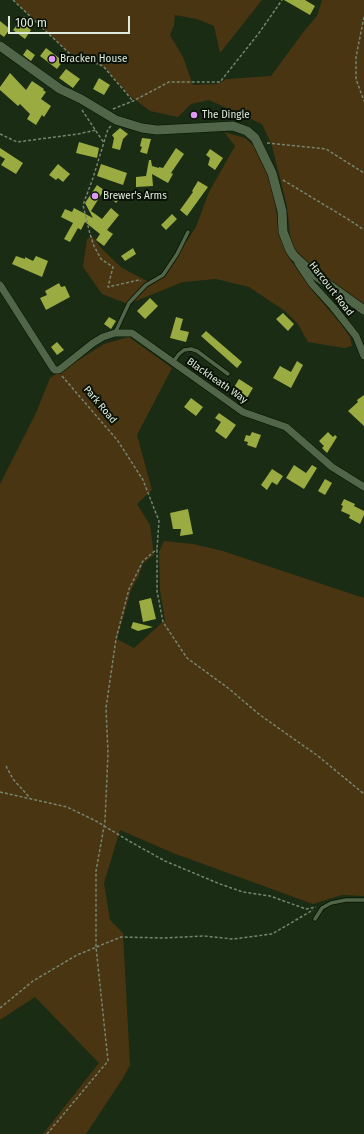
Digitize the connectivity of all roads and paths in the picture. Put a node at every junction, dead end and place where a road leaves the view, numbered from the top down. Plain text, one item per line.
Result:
1 (13, 0) edge
2 (282, 0) edge
3 (364, 17) edge
4 (364, 30) edge
5 (361, 31) junction
6 (0, 46) edge
7 (133, 101) junction
8 (364, 101) edge
9 (79, 106) dead end
10 (104, 113) junction
11 (111, 126) dead end
12 (96, 130) junction
13 (0, 135) edge
14 (257, 142) junction
15 (104, 143) junction
16 (272, 173) junction
17 (364, 173) edge
18 (364, 230) edge
19 (188, 232) dead end
20 (294, 256) junction
21 (0, 285) edge
22 (146, 285) junction
23 (364, 310) edge
24 (115, 333) junction
25 (364, 356) edge
26 (173, 362) junction
27 (57, 370) junction
28 (228, 374) dead end
29 (364, 487) edge
30 (157, 549) junction
31 (6, 766) dead end
32 (0, 792) edge
33 (364, 794) edge
34 (30, 798) junction
35 (104, 826) junction
36 (364, 900) edge
37 (315, 919) dead end
38 (96, 947) junction
39 (0, 1008) edge
40 (47, 1134) edge

1 - 7 path
2 - 7 path
3 - 5 path
4 - 5 path
5 - 8 path
6 - 10 main road
7 - 10 path
9 - 12 path
10 - 14 main road
11 - 15 path
12 - 13 path
12 - 15 path
14 - 16 main road
14 - 17 path
15 - 22 path
16 - 18 path
16 - 20 main road
19 - 22 lane
20 - 23 main road
20 - 25 street, Harcourt Road
21 - 27 street
22 - 24 lane
24 - 26 street, Blackheath Way
24 - 27 street, Blackheath Way
26 - 28 lane
26 - 29 street, Blackheath Way
27 - 30 path, Park Road
30 - 33 path, Park Road
30 - 35 path
31 - 34 path
32 - 34 path
34 - 35 path
35 - 38 path
35 - 38 path
36 - 37 lane
38 - 39 path
38 - 40 path

